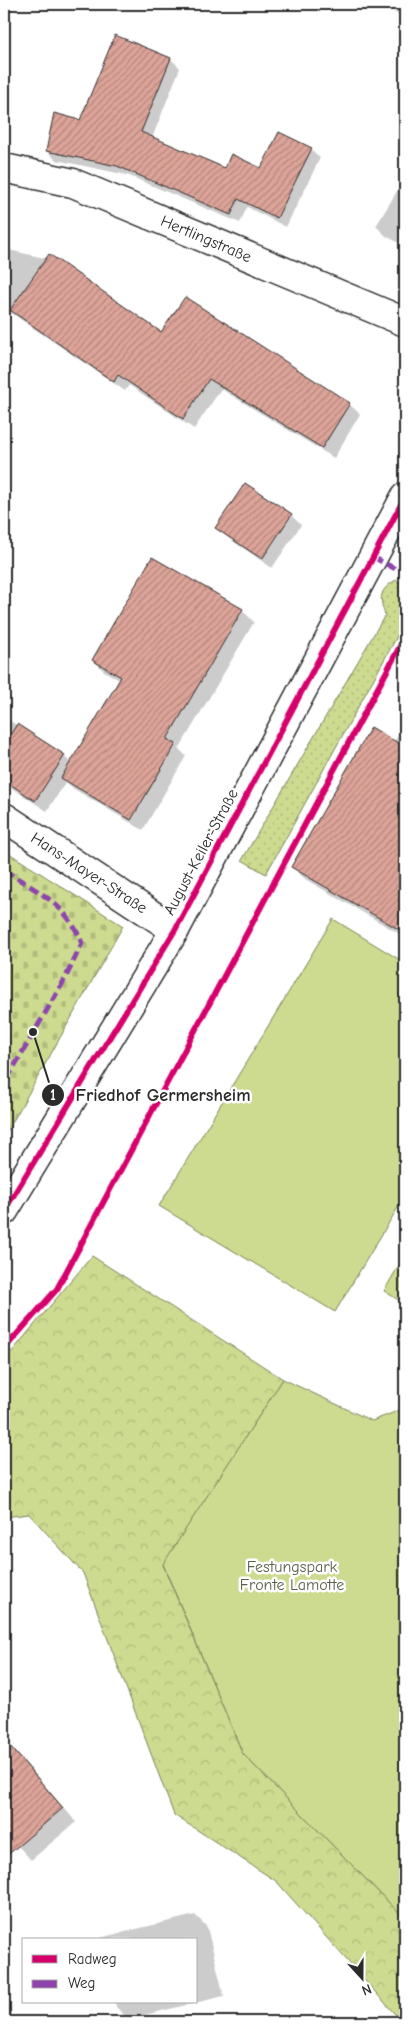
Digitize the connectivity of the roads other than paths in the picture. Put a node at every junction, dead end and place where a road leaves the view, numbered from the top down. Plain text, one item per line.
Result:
1 (4, 168) edge
2 (405, 322) edge
3 (405, 496) edge
4 (4, 817) edge
5 (175, 930) junction
6 (4, 1211) edge

1 - 2 street, Hertlingstraße
3 - 5 street, August-Keiler-Straße
4 - 5 street, Hans-Mayer-Straße
5 - 6 street, August-Keiler-Straße

